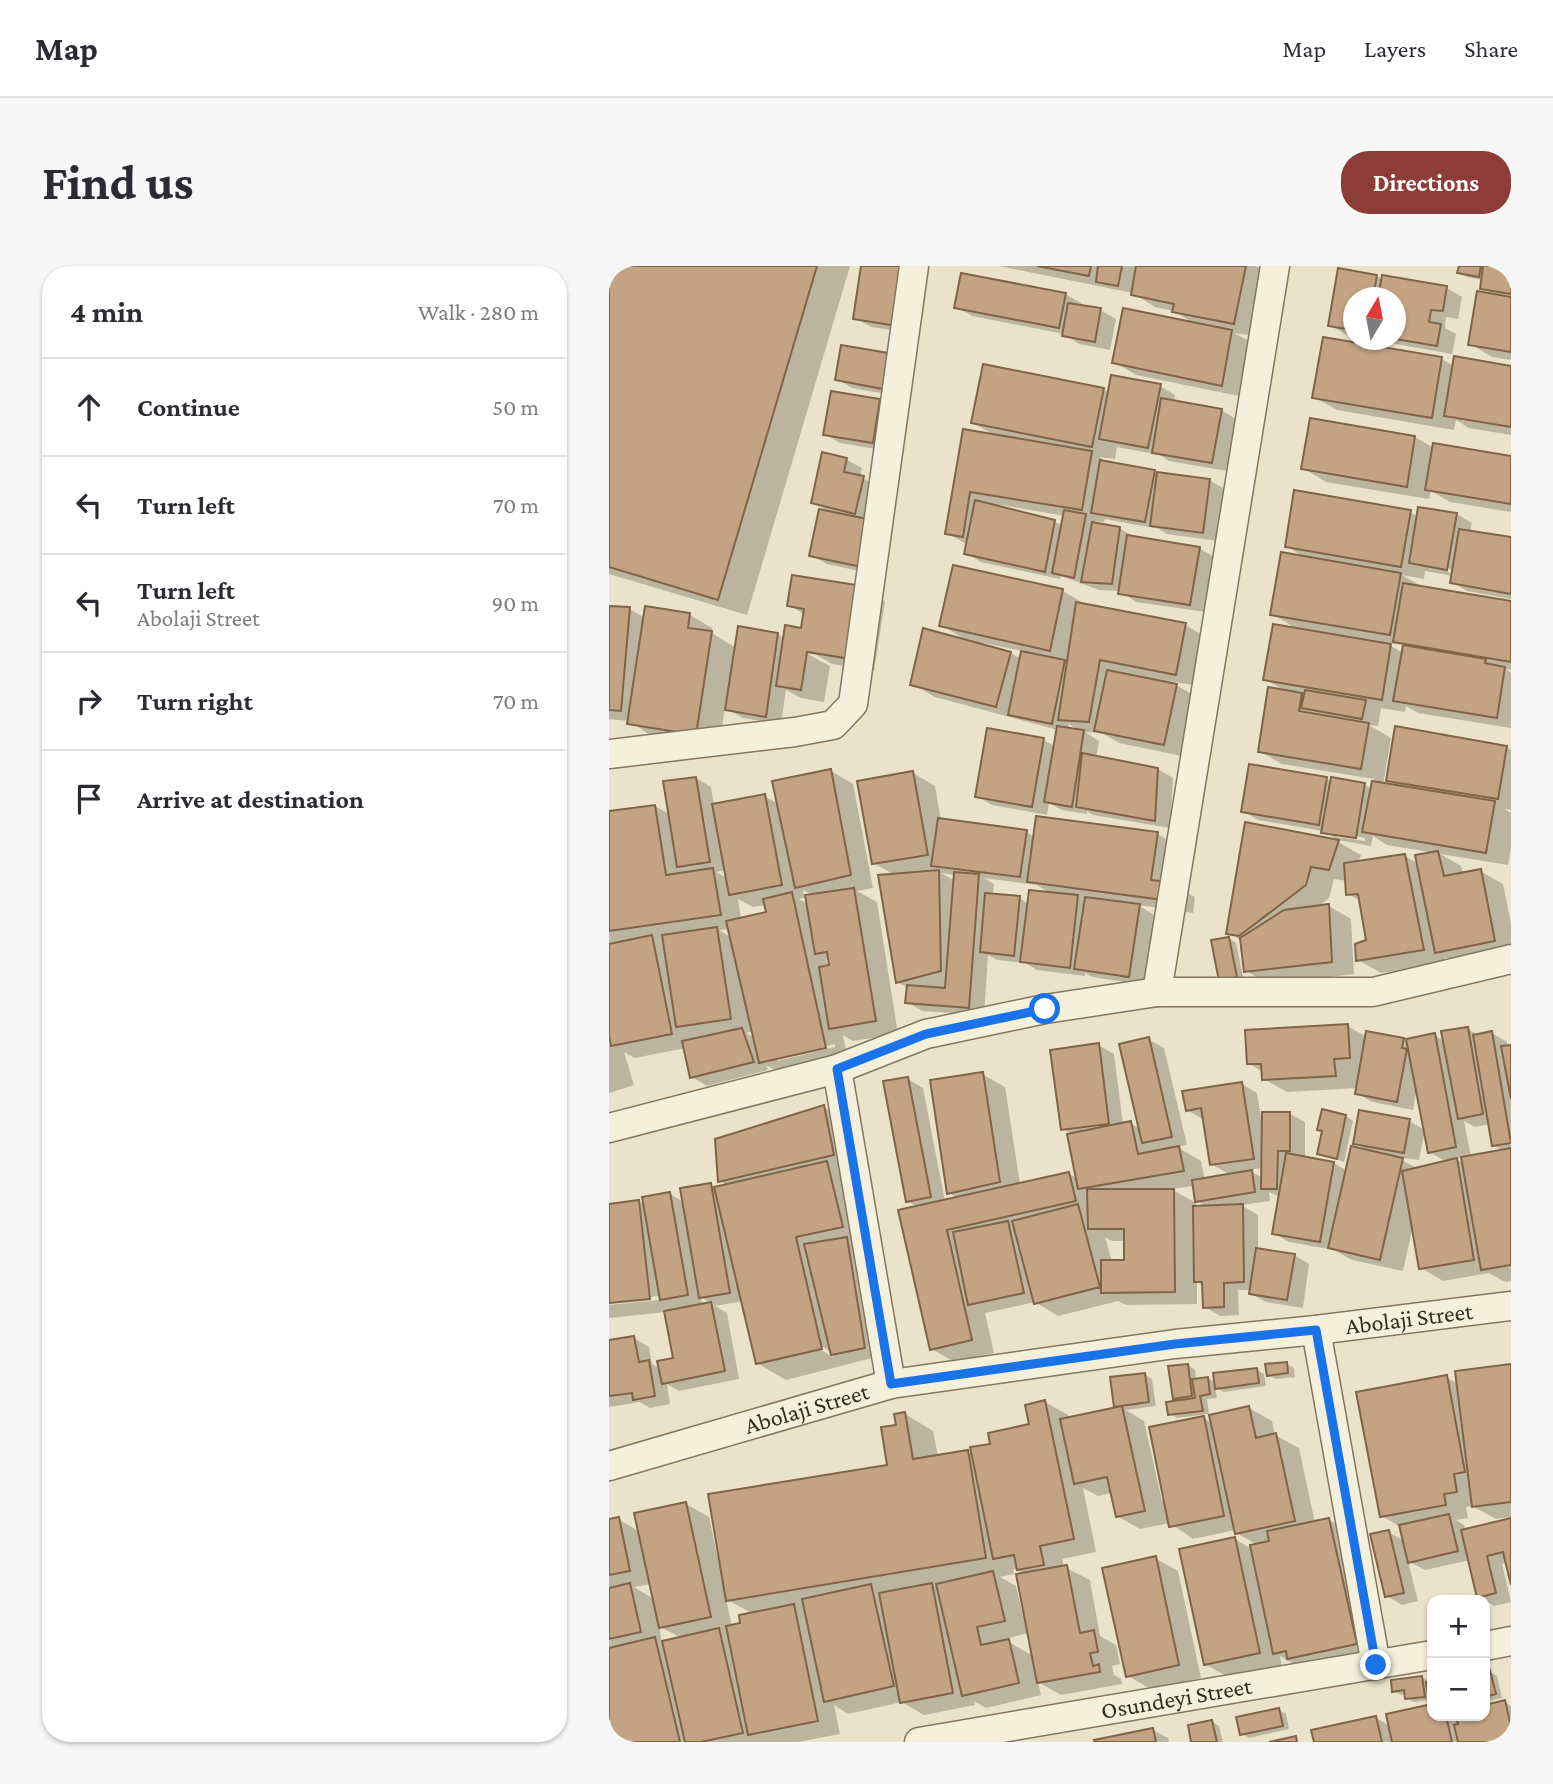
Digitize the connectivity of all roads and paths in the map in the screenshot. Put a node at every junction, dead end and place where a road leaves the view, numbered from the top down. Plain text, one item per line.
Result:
1 (913, 266) edge
2 (1275, 266) edge
3 (609, 754) edge
4 (1511, 959) edge
5 (1157, 992) junction
6 (837, 1069) junction
7 (609, 1128) edge
8 (1511, 1306) edge
9 (1316, 1330) junction
10 (891, 1384) junction
11 (609, 1466) edge
12 (1511, 1641) edge
13 (1490, 1645) edge
14 (1427, 1656) edge
15 (1376, 1665) junction
16 (919, 1742) edge

1 - 3 street
2 - 5 street
4 - 5 street
5 - 6 street
6 - 7 street
6 - 10 street
8 - 9 street, Abolaji Street
9 - 10 street, Abolaji Street
9 - 15 street
10 - 11 street, Abolaji Street
12 - 13 street
14 - 15 street, Osundeyi Street
15 - 16 street, Osundeyi Street

